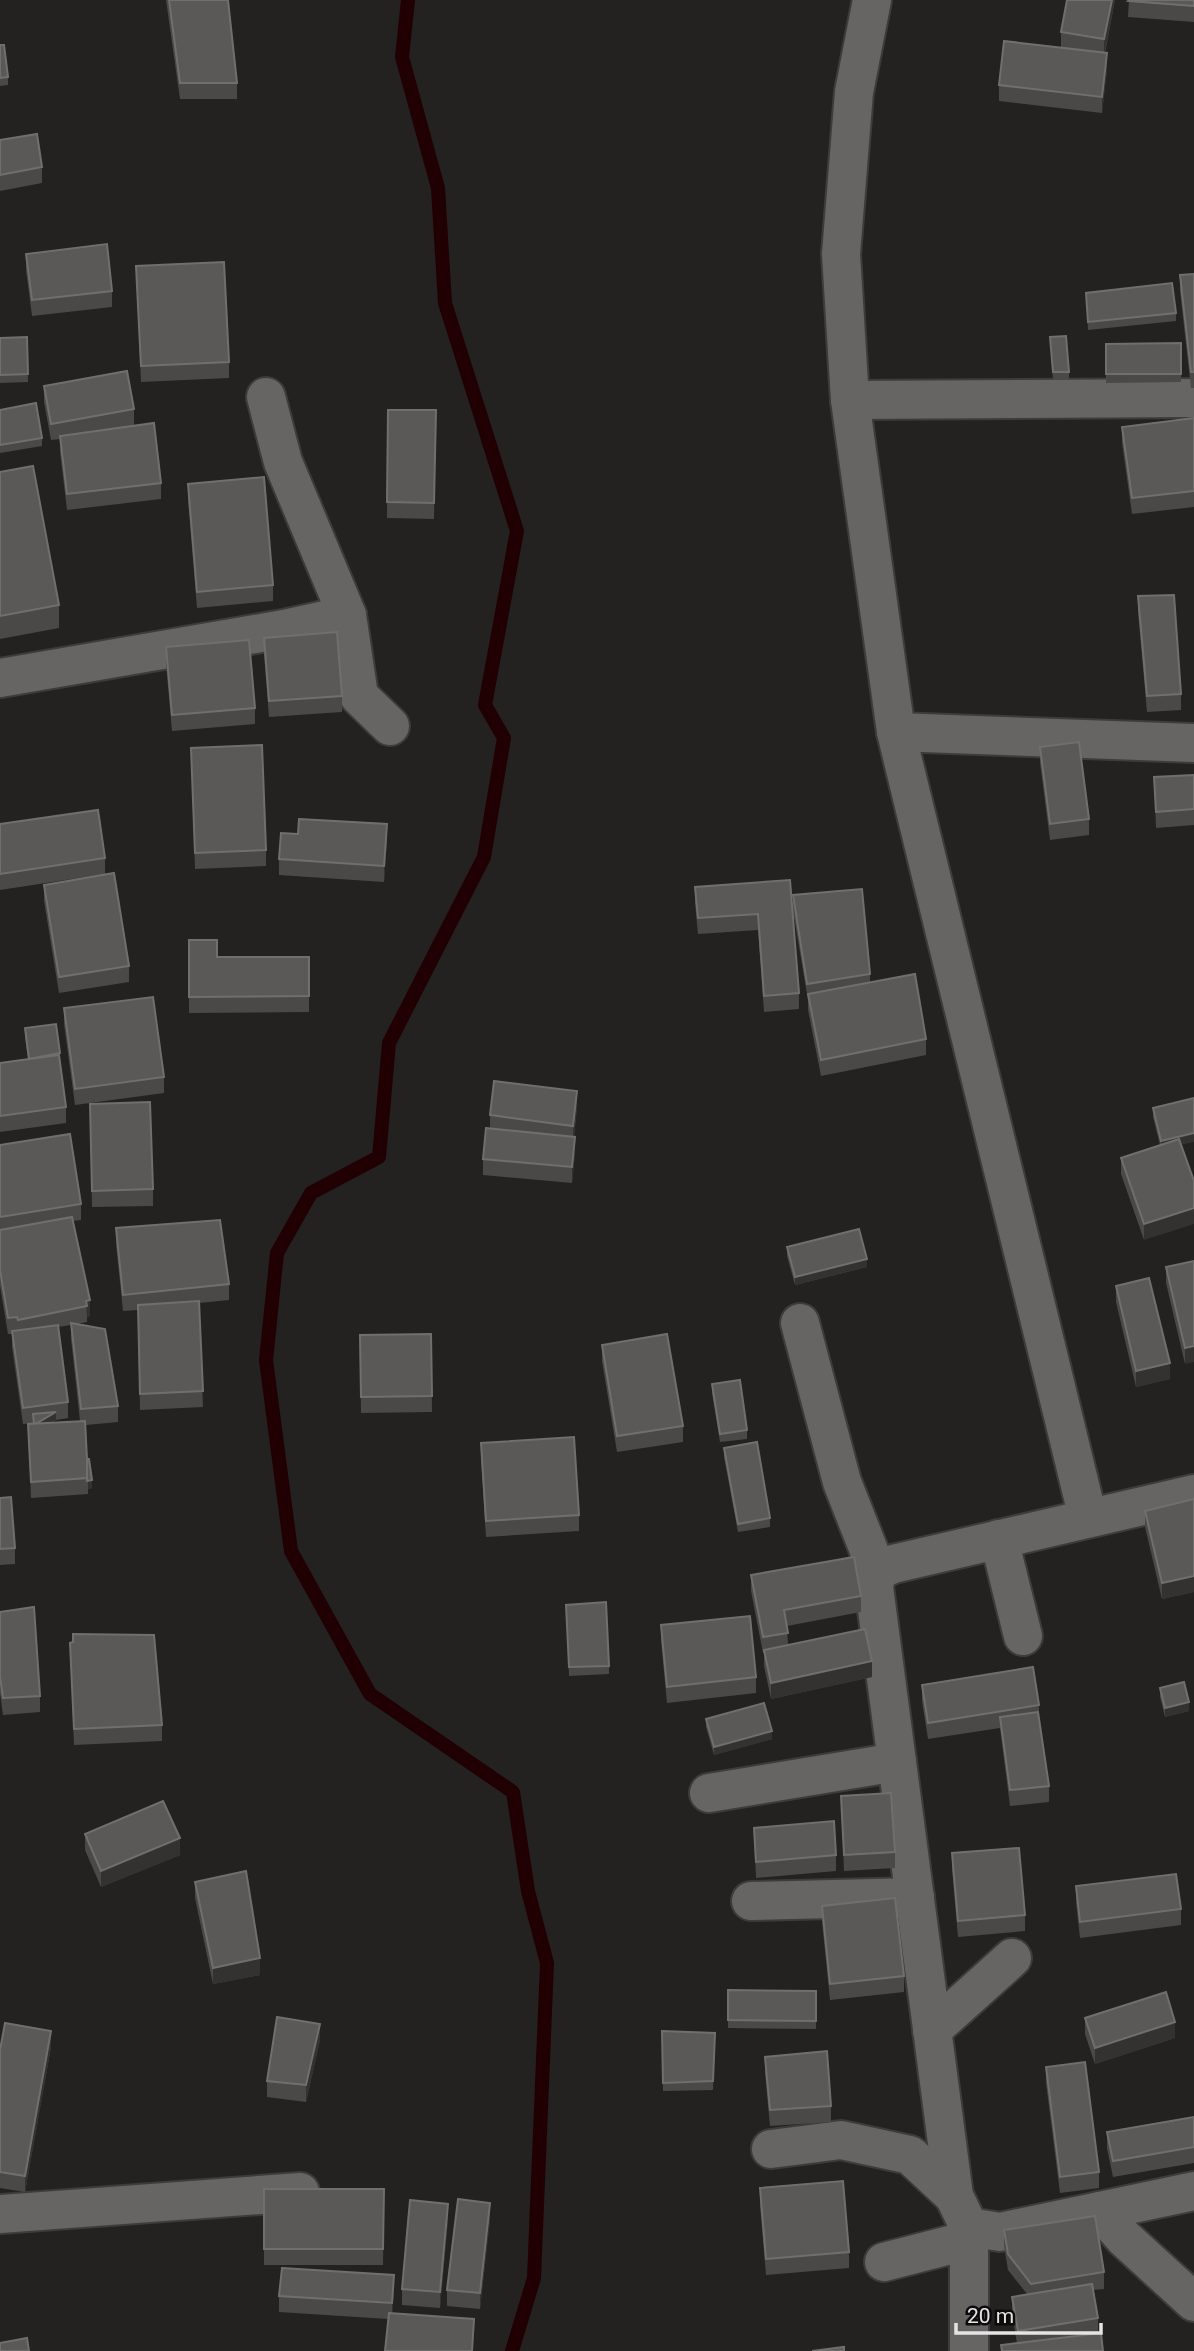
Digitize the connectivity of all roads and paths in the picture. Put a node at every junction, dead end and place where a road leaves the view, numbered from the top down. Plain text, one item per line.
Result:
1 (873, 0) edge
2 (266, 397) dead end
3 (1194, 398) edge
4 (850, 400) junction
5 (347, 615) junction
6 (0, 678) edge
7 (390, 726) dead end
8 (896, 732) junction
9 (1194, 743) edge
10 (800, 1323) dead end
11 (1194, 1494) edge
12 (1088, 1518) junction
13 (999, 1539) junction
14 (877, 1572) junction
15 (1023, 1636) dead end
16 (897, 1762) junction
17 (709, 1793) dead end
18 (915, 1897) junction
19 (751, 1901) dead end
20 (1012, 1958) dead end
21 (932, 2029) junction
22 (771, 2149) dead end
23 (1194, 2191) edge
24 (300, 2192) edge
25 (1101, 2211) junction
26 (0, 2214) edge
27 (964, 2221) junction
28 (884, 2262) dead end
29 (1194, 2302) edge
30 (969, 2351) edge

1 - 4 street
2 - 5 street
3 - 4 street
4 - 8 street
5 - 6 street
5 - 7 street
8 - 9 street
8 - 12 street
10 - 14 street
11 - 12 street
12 - 13 street
13 - 14 street
13 - 15 street
14 - 16 street
16 - 17 street
16 - 18 street
18 - 19 street
18 - 21 street
20 - 21 street
21 - 27 street
22 - 27 street
23 - 25 street
24 - 26 street
25 - 27 street
25 - 29 street
27 - 28 street
27 - 30 street

